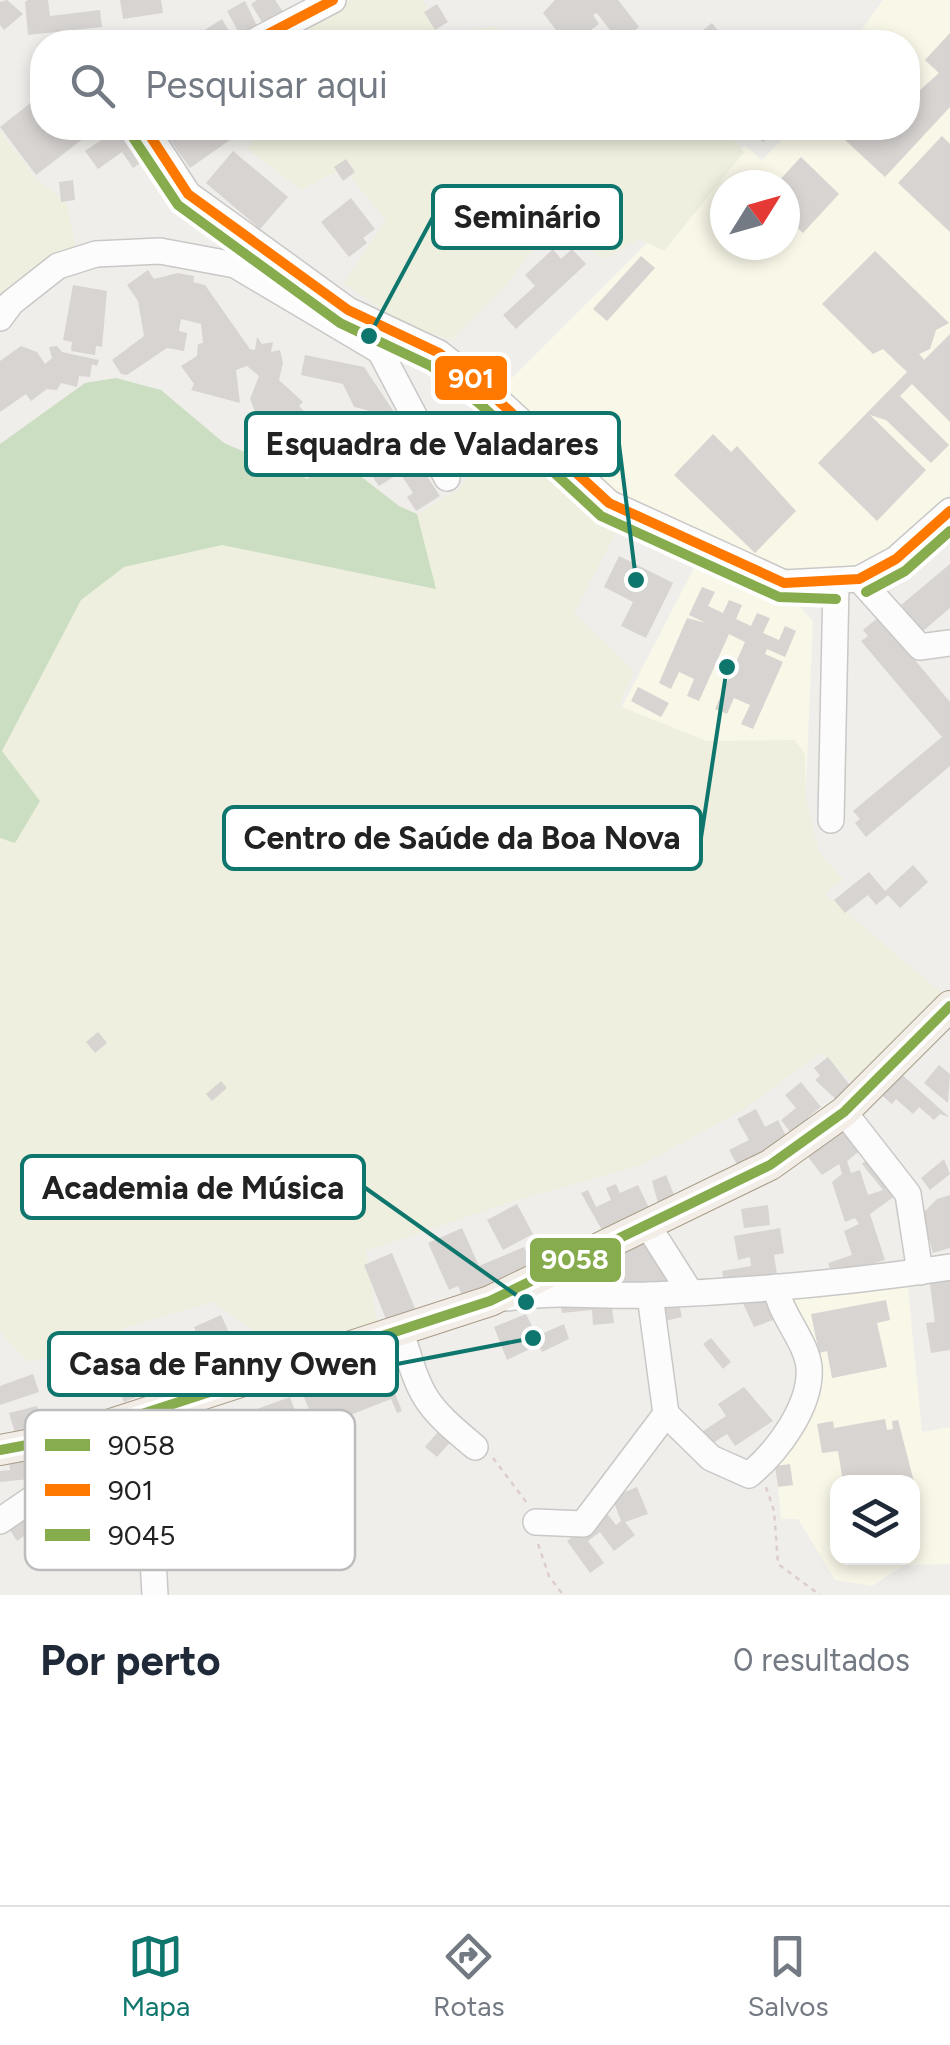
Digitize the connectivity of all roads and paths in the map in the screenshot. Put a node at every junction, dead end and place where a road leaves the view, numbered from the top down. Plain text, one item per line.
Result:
1 (333, 0) edge
2 (276, 30) edge
3 (152, 140) edge
4 (0, 318) edge
5 (385, 341) junction
6 (447, 478) dead end
7 (950, 511) edge
8 (848, 581) junction
9 (950, 643) edge
10 (830, 820) dead end
11 (950, 1006) edge
12 (844, 1112) junction
13 (648, 1226) junction
14 (950, 1268) edge
15 (920, 1272) junction
16 (776, 1286) junction
17 (690, 1292) junction
18 (650, 1295) junction
19 (490, 1301) junction
20 (401, 1332) junction
21 (156, 1410) edge
22 (666, 1414) junction
23 (25, 1447) edge
24 (475, 1447) dead end
25 (0, 1450) edge
26 (759, 1467) junction
27 (25, 1504) edge
28 (0, 1521) edge
29 (536, 1522) dead end
30 (154, 1570) edge
31 (155, 1595) edge
32 (820, 1595) edge

1 - 2 street
3 - 5 street
4 - 5 street
5 - 6 street
5 - 8 street
7 - 8 street
8 - 9 street
8 - 10 street
11 - 12 main road
12 - 13 main road
12 - 15 street
13 - 17 street
13 - 19 main road
14 - 15 street
15 - 16 street
16 - 17 street
16 - 26 street
17 - 18 street
18 - 19 street
18 - 22 street
19 - 20 main road
20 - 21 main road
20 - 24 street
22 - 26 street
22 - 29 street
23 - 25 main road
26 - 32 path
27 - 28 street
30 - 31 street

